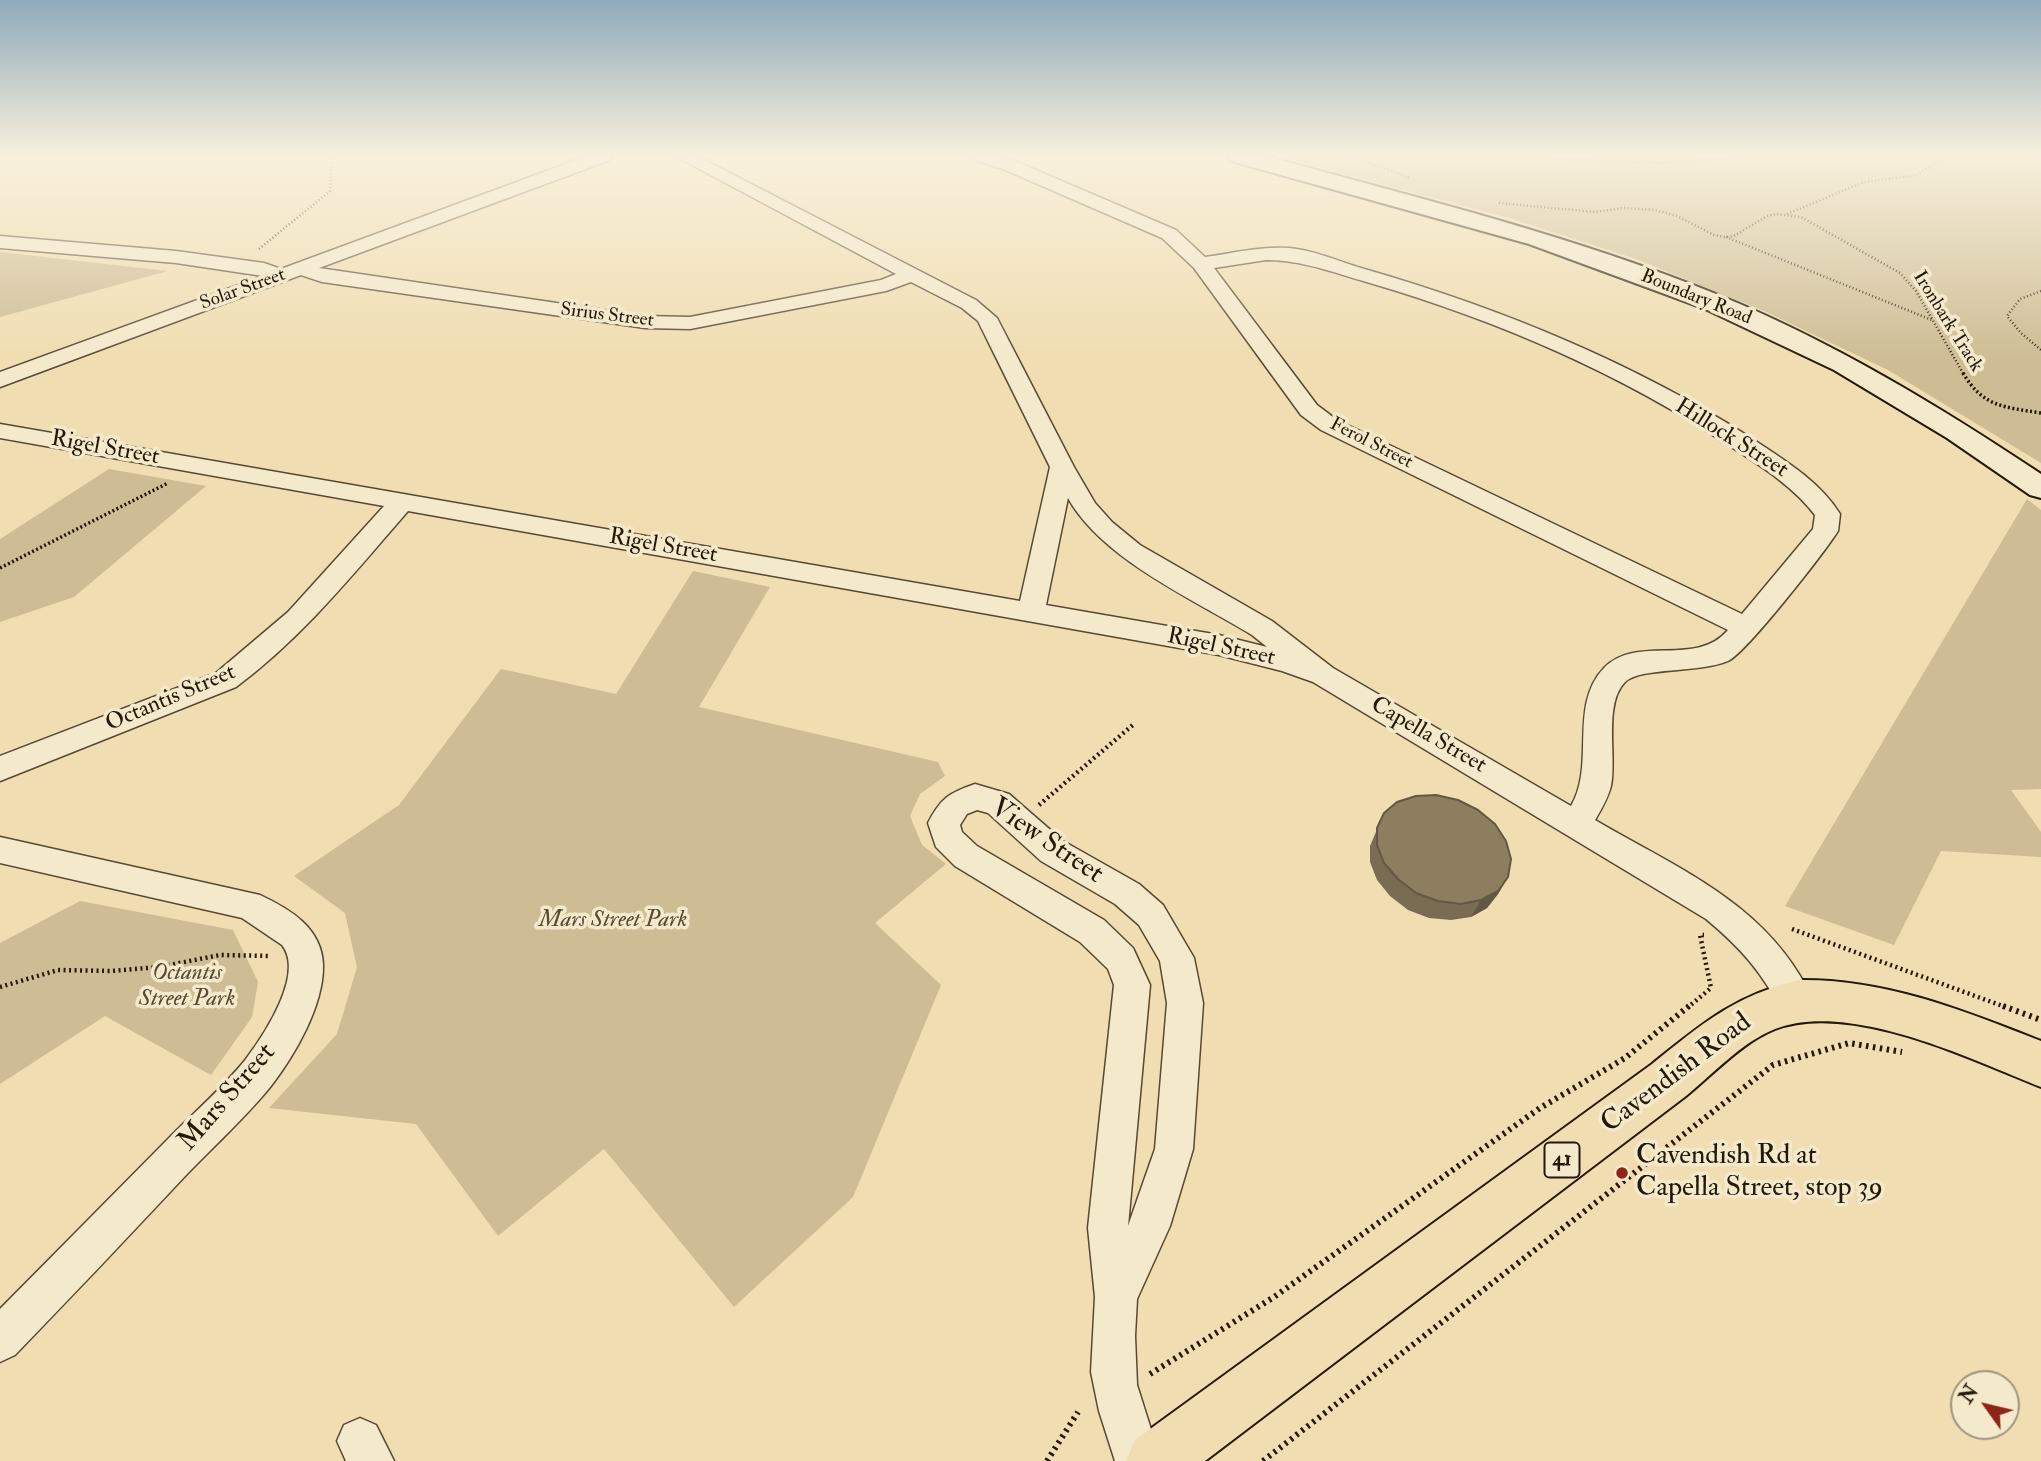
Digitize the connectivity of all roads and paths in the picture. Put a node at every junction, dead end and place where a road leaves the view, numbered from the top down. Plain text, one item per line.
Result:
1 (289, 224) edge
2 (420, 224) edge
3 (813, 224) edge
4 (1146, 224) edge
5 (1485, 224) edge
6 (1692, 224) edge
7 (1754, 224) edge
8 (1816, 224) edge
9 (1725, 237) junction
10 (0, 242) edge
11 (1201, 264) junction
12 (239, 265) junction
13 (301, 268) junction
14 (910, 275) junction
15 (280, 276) junction
16 (2041, 291) edge
17 (1933, 321) junction
18 (2041, 350) edge
19 (0, 380) edge
20 (2041, 413) edge
21 (0, 431) edge
22 (1062, 467) junction
23 (214, 468) junction
24 (2041, 488) edge
25 (403, 501) junction
26 (0, 568) edge
27 (1031, 612) junction
28 (1745, 627) junction
29 (1323, 675) junction
30 (1135, 724) dead end
31 (0, 769) edge
32 (1018, 822) junction
33 (1577, 823) junction
34 (0, 850) edge
35 (1793, 929) dead end
36 (1712, 934) dead end
37 (304, 960) junction
38 (0, 986) edge
39 (1796, 1002) junction
40 (2041, 1020) edge
41 (1911, 1053) dead end
42 (2041, 1064) edge
43 (1116, 1297) junction
44 (0, 1340) edge
45 (1148, 1376) dead end
46 (1078, 1412) dead end
47 (1047, 1461) edge
48 (1138, 1461) edge
49 (1156, 1461) edge
50 (1264, 1461) edge

1 - 12 path
2 - 13 street, Solar Street
3 - 14 street, Capella Street
4 - 11 street, Ferol Street
5 - 24 main road, Boundary Road
6 - 9 path
7 - 9 path
8 - 17 path, Ironbark Track
9 - 17 path
10 - 12 street
11 - 28 street, Ferol Street
11 - 28 street, Hillock Street
12 - 15 street
13 - 14 street, Sirius Street
13 - 15 street, Solar Street
14 - 22 street, Capella Street
15 - 19 street, Solar Street
16 - 18 path
17 - 20 path, Ironbark Track
21 - 23 street, Rigel Street
22 - 27 street
22 - 29 street, Capella Street
23 - 25 street, Rigel Street
23 - 26 path
25 - 27 street, Rigel Street
25 - 31 street, Octantis Street
27 - 29 street, Rigel Street
28 - 33 street, Hillock Street
29 - 33 street, Capella Street
30 - 32 path
32 - 43 street, View Street
32 - 43 street, View Street
33 - 39 street, Capella Street
34 - 37 street
35 - 40 path
36 - 45 path
37 - 38 path
37 - 44 street, Mars Street
39 - 42 main road, Cavendish Road / 41
39 - 49 main road, Cavendish Road / 41
41 - 50 path
43 - 48 street, View Street
46 - 47 path

